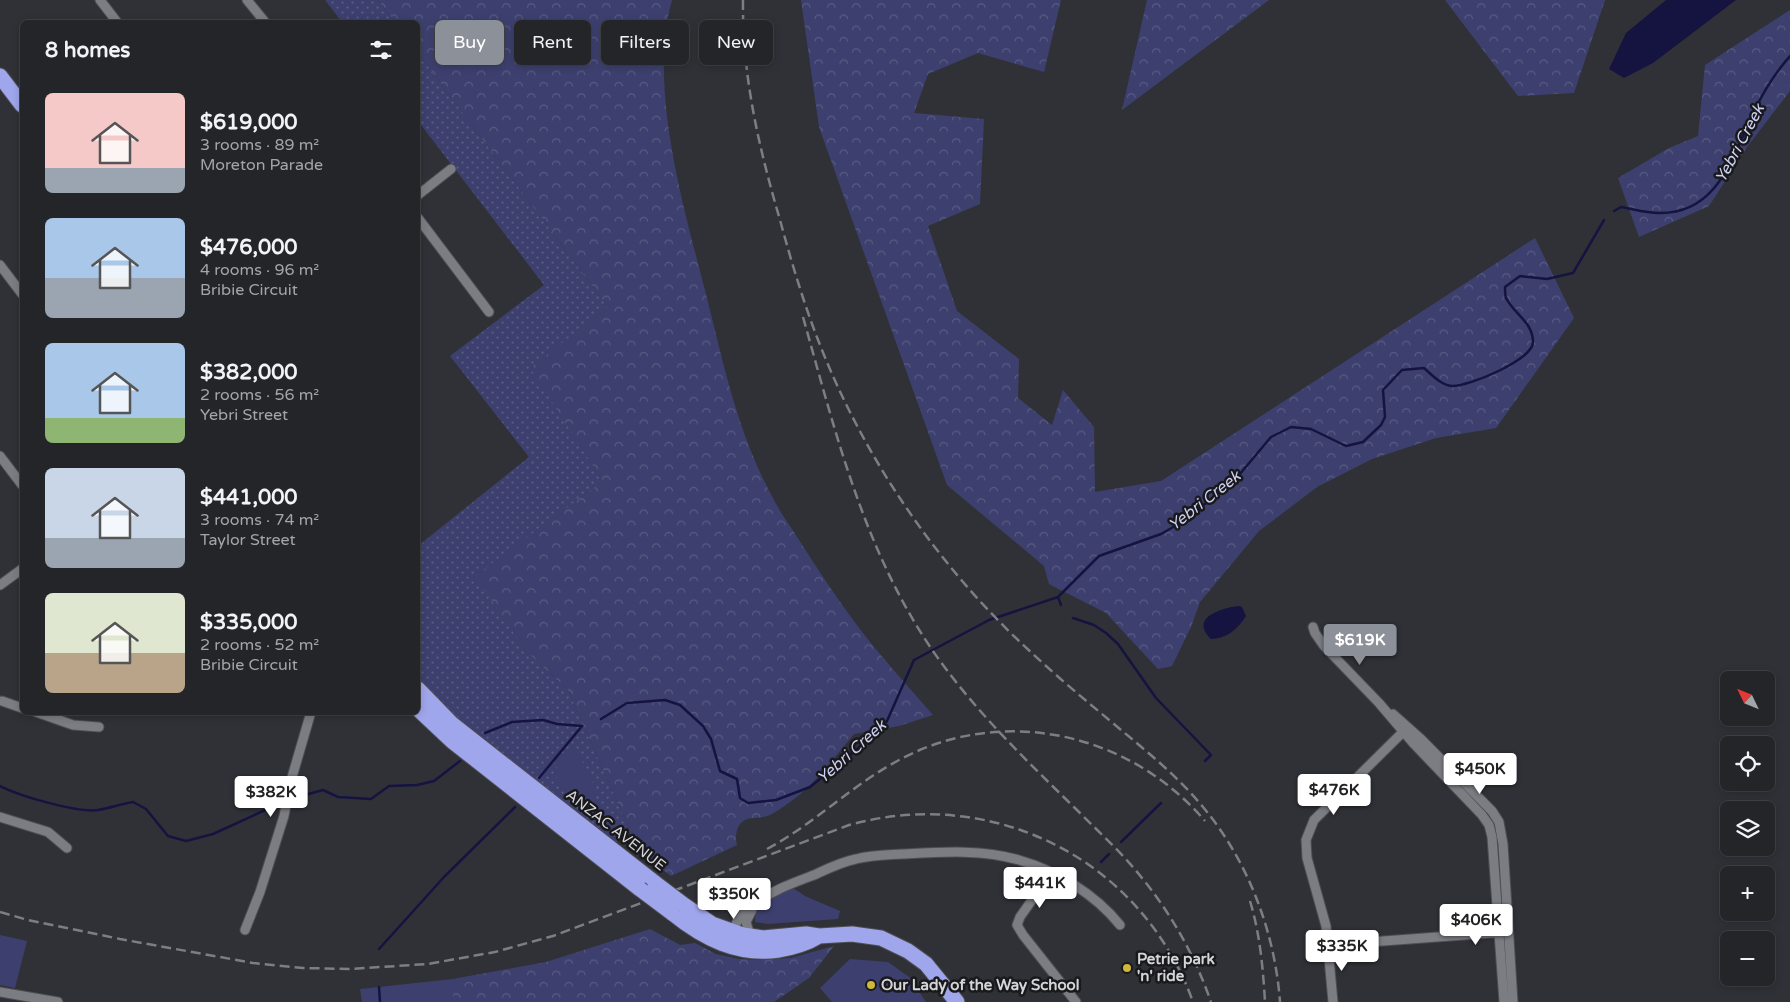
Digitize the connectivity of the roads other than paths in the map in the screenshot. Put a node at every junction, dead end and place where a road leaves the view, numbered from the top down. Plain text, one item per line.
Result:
1 (100, 0) edge
2 (247, 0) edge
3 (115, 20) edge
4 (263, 20) edge
5 (0, 76) edge
6 (20, 102) edge
7 (451, 169) dead end
8 (420, 193) edge
9 (420, 221) edge
10 (0, 265) edge
11 (20, 290) edge
12 (489, 312) dead end
13 (0, 456) edge
14 (20, 482) edge
15 (20, 570) edge
16 (0, 585) edge
17 (1313, 627) dead end
18 (420, 691) edge
19 (1, 700) edge
20 (20, 707) edge
21 (420, 712) edge
22 (45, 715) edge
23 (310, 715) edge
24 (99, 727) dead end
25 (1406, 730) junction
26 (0, 817) edge
27 (67, 848) dead end
28 (1051, 873) junction
29 (756, 903) junction
30 (678, 909) junction
31 (1120, 924) dead end
32 (244, 930) dead end
33 (1504, 932) junction
34 (734, 933) junction
35 (819, 936) junction
36 (753, 937) junction
37 (1329, 945) junction
38 (743, 950) junction
39 (0, 992) edge
40 (58, 1002) edge
41 (957, 1002) edge
42 (1076, 1002) edge
43 (1332, 1002) edge
44 (1504, 1002) edge
45 (1513, 1002) edge

1 - 3 street
2 - 4 street
5 - 6 highway
7 - 8 street
9 - 12 street
10 - 11 street
13 - 14 street
15 - 16 street
17 - 25 street
18 - 30 highway, ANZAC AVENUE, bridge
19 - 20 street
21 - 30 highway, ANZAC AVENUE, bridge
22 - 24 street
23 - 32 street
25 - 33 street
25 - 37 street
26 - 27 street
28 - 29 street
28 - 31 street
28 - 42 street
29 - 34 street
29 - 36 street
30 - 34 highway, ANZAC AVENUE
30 - 38 highway, ANZAC AVENUE
33 - 37 street
33 - 44 street
33 - 45 street
34 - 36 highway, ANZAC AVENUE
34 - 38 street
35 - 36 highway, ANZAC AVENUE
35 - 38 highway, ANZAC AVENUE
35 - 41 highway, ANZAC AVENUE
37 - 43 street
39 - 40 street

